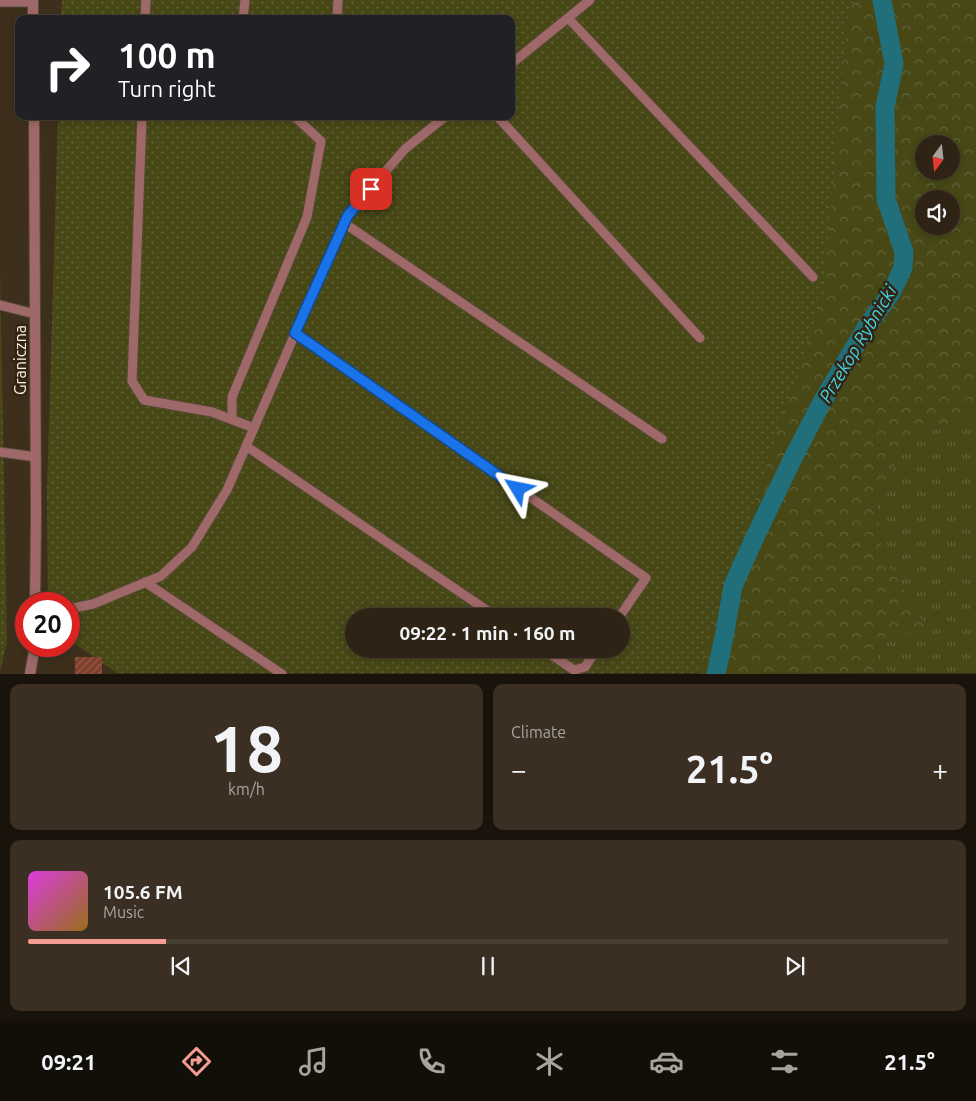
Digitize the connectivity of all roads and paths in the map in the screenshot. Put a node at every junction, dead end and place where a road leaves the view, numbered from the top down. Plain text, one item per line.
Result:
1 (146, 0) edge
2 (245, 0) edge
3 (338, 0) edge
4 (590, 0) edge
5 (33, 1) edge
6 (0, 2) edge
7 (33, 15) edge
8 (145, 15) edge
9 (243, 15) edge
10 (337, 15) edge
11 (568, 18) junction
12 (515, 61) edge
13 (34, 120) edge
14 (142, 120) edge
15 (298, 120) edge
16 (441, 120) edge
17 (502, 120) edge
18 (344, 223) junction
19 (813, 277) dead end
20 (0, 305) edge
21 (35, 314) junction
22 (295, 333) junction
23 (700, 338) dead end
24 (232, 420) junction
25 (254, 428) junction
26 (662, 439) dead end
27 (246, 446) junction
28 (0, 452) edge
29 (36, 457) junction
30 (145, 582) junction
31 (35, 592) edge
32 (80, 607) edge
33 (483, 608) edge
34 (625, 608) edge
35 (32, 657) edge
36 (556, 658) edge
37 (591, 658) edge
38 (30, 674) edge
39 (282, 674) edge

1 - 8 lane
2 - 9 lane
3 - 10 lane
4 - 11 lane
5 - 6 lane
5 - 7 street
11 - 12 lane
11 - 19 lane
13 - 21 street, Graniczna
14 - 24 lane
15 - 24 lane
16 - 18 lane
17 - 23 lane
18 - 22 lane
18 - 26 lane
20 - 21 lane
21 - 29 street, Graniczna
22 - 25 lane
22 - 34 lane
24 - 25 lane
25 - 27 lane
27 - 30 lane
27 - 33 lane
28 - 29 lane
29 - 31 street, Graniczna
30 - 32 lane
30 - 39 lane
35 - 38 street
36 - 37 lane

